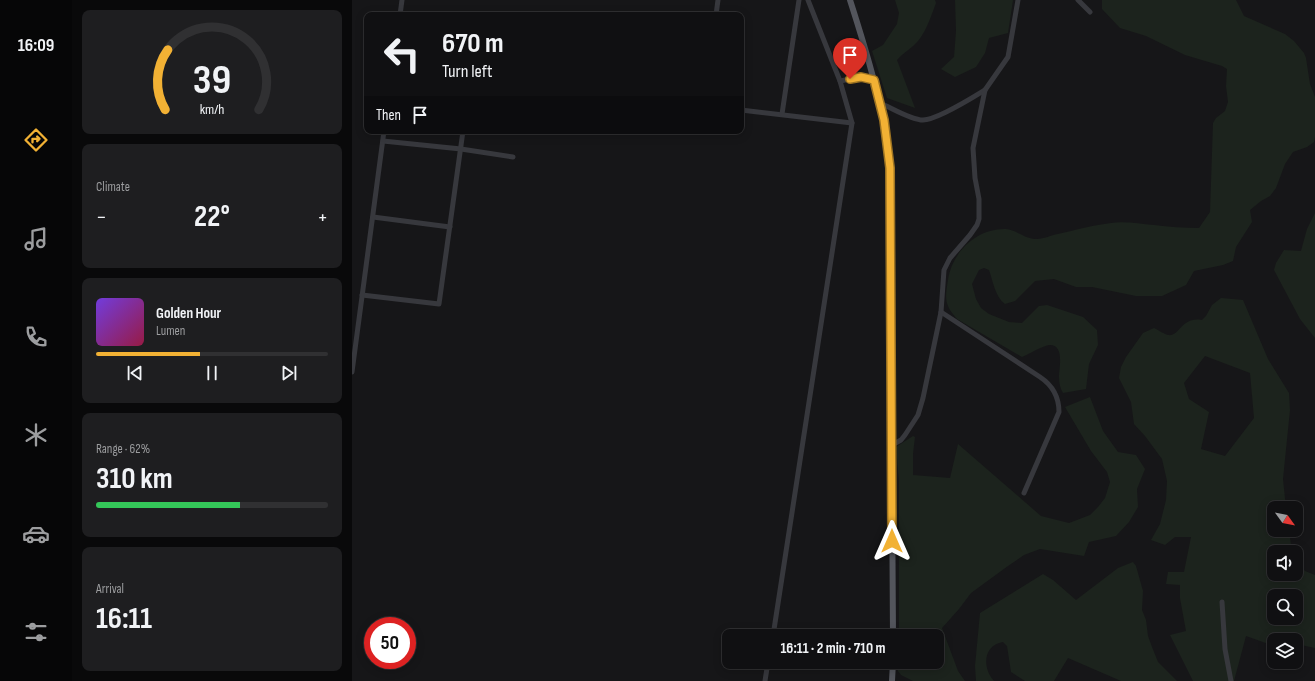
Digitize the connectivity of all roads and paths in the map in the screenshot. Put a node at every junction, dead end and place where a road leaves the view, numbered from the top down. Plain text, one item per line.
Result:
1 (402, 0) edge
2 (718, 0) edge
3 (799, 0) edge
4 (808, 0) edge
5 (850, 0) edge
6 (1018, 0) edge
7 (1078, 0) edge
8 (400, 12) edge
9 (716, 12) edge
10 (1090, 12) dead end
11 (874, 80) junction
12 (840, 81) junction
13 (985, 90) junction
14 (880, 103) junction
15 (744, 110) edge
16 (782, 114) junction
17 (852, 123) junction
18 (384, 134) edge
19 (463, 134) edge
20 (383, 141) junction
21 (461, 149) junction
22 (513, 157) dead end
23 (373, 217) junction
24 (450, 227) junction
25 (362, 295) junction
26 (941, 312) junction
27 (352, 372) edge
28 (892, 445) junction
29 (1024, 493) dead end
30 (783, 591) dead end
31 (778, 597) junction
32 (1222, 602) dead end
33 (774, 629) edge
34 (893, 629) edge
35 (767, 669) edge
36 (893, 669) edge
37 (765, 681) edge
38 (892, 681) edge
39 (1231, 681) edge

1 - 8 street
2 - 9 street
3 - 16 street
4 - 12 street
5 - 11 main road
6 - 13 street
7 - 10 street
11 - 12 street
11 - 14 main road
12 - 17 street
13 - 14 street
13 - 26 street
14 - 28 main road
15 - 16 street
16 - 17 street
17 - 31 street
18 - 20 street
19 - 21 street
20 - 21 street
20 - 23 street
21 - 22 street
21 - 24 street
23 - 24 street
23 - 25 street
24 - 25 street
25 - 27 street
26 - 28 street
26 - 29 street
28 - 34 main road
30 - 31 street
31 - 33 street
32 - 39 street
35 - 37 street
36 - 38 main road

